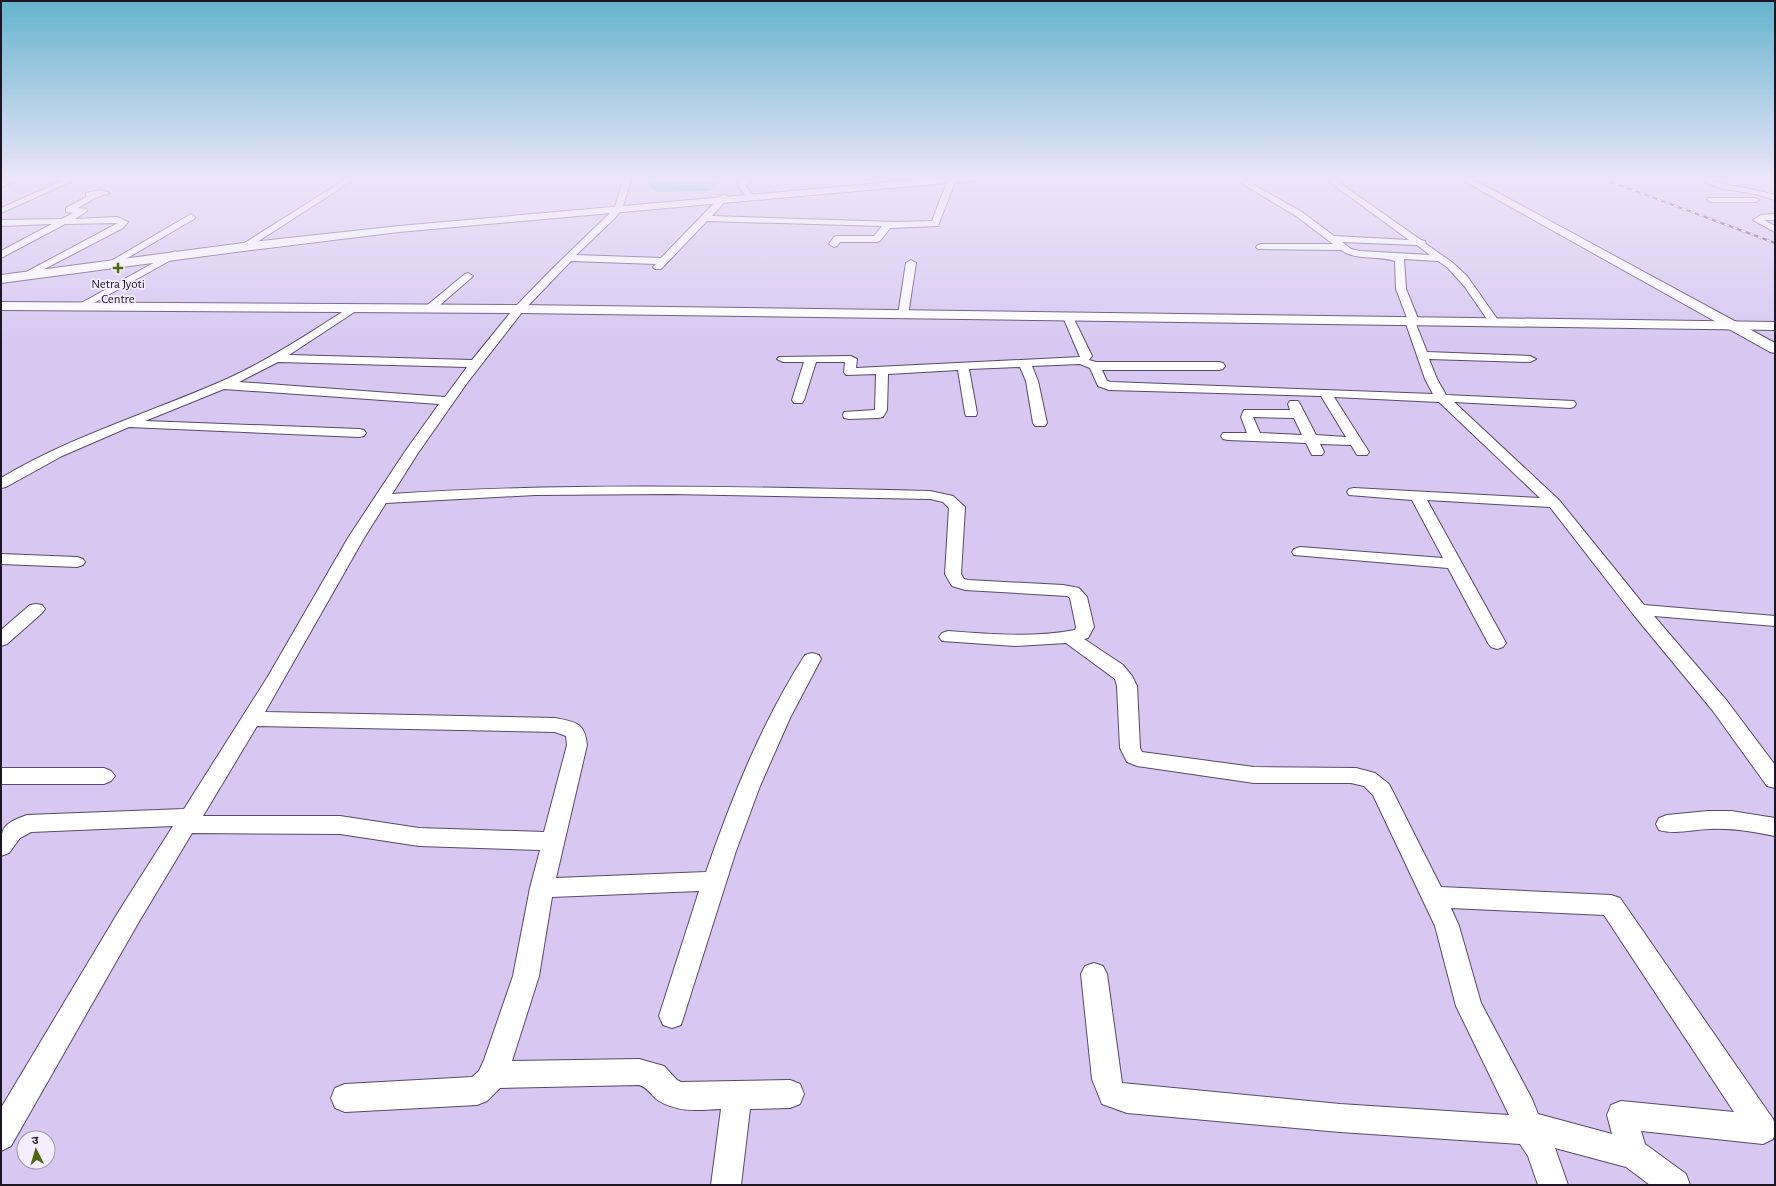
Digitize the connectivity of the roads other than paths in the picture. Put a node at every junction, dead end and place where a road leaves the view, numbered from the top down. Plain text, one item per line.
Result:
1 (44, 232) edge
2 (108, 232) edge
3 (165, 232) edge
4 (266, 232) edge
5 (354, 232) edge
6 (371, 232) edge
7 (595, 232) edge
8 (690, 232) edge
9 (881, 232) edge
10 (1322, 232) edge
11 (1407, 232) edge
12 (1566, 232) edge
13 (1571, 232) edge
14 (1331, 239) junction
15 (1422, 243) junction
16 (248, 244) junction
17 (834, 244) dead end
18 (1261, 247) dead end
19 (1342, 247) junction
20 (1, 255) edge
21 (172, 255) junction
22 (1390, 256) junction
23 (569, 258) junction
24 (1441, 258) junction
25 (116, 261) junction
26 (911, 263) dead end
27 (31, 273) junction
28 (468, 276) dead end
29 (1, 278) edge
30 (1, 306) edge
31 (80, 307) junction
32 (354, 309) junction
33 (429, 309) junction
34 (519, 309) junction
35 (903, 315) junction
36 (1068, 317) junction
37 (1412, 321) junction
38 (1495, 323) junction
39 (1739, 325) junction
40 (1775, 326) edge
41 (1775, 342) edge
42 (1775, 349) edge
43 (1422, 355) junction
44 (276, 358) junction
45 (783, 359) dead end
46 (811, 359) junction
47 (1084, 359) junction
48 (1530, 359) dead end
49 (475, 364) junction
50 (1025, 364) junction
51 (1095, 366) junction
52 (1219, 366) dead end
53 (963, 367) junction
54 (882, 370) junction
55 (220, 385) junction
56 (1287, 392) junction
57 (1325, 393) junction
58 (1442, 398) junction
59 (449, 400) junction
60 (798, 400) dead end
61 (1570, 404) dead end
62 (971, 413) dead end
63 (1299, 414) junction
64 (849, 415) dead end
65 (126, 423) junction
66 (1040, 424) dead end
67 (359, 433) dead end
68 (1228, 436) dead end
69 (1255, 436) junction
70 (1311, 438) junction
71 (1317, 452) dead end
72 (1, 484) edge
73 (1354, 492) dead end
74 (1417, 496) junction
75 (382, 499) junction
76 (1554, 503) junction
77 (1300, 552) dead end
78 (1, 559) edge
79 (77, 562) dead end
80 (1454, 564) junction
81 (36, 609) dead end
82 (1639, 610) junction
83 (1775, 621) edge
84 (948, 637) dead end
85 (1070, 637) junction
86 (1, 640) edge
87 (1497, 643) dead end
88 (812, 659) dead end
89 (251, 719) junction
90 (1, 776) edge
91 (104, 776) dead end
92 (1775, 780) edge
93 (188, 821) junction
94 (1667, 824) dead end
95 (1775, 827) edge
96 (554, 841) junction
97 (1, 847) edge
98 (715, 881) junction
99 (542, 888) junction
100 (1434, 897) junction
101 (1094, 974) dead end
102 (672, 1016) dead end
103 (492, 1075) junction
104 (790, 1094) dead end
105 (737, 1095) junction
106 (345, 1098) dead end
107 (1526, 1126) junction
108 (1, 1136) edge
109 (1633, 1154) junction
110 (726, 1185) edge
111 (1553, 1185) edge
112 (1675, 1185) edge

1 - 20 street
2 - 27 street
3 - 25 street
4 - 16 street
5 - 16 main road
6 - 21 main road
7 - 23 street
8 - 23 street
9 - 17 street
10 - 14 street
11 - 15 street
12 - 39 main road
13 - 39 main road
14 - 15 street
14 - 19 street
15 - 24 street
16 - 21 main road
18 - 19 street
19 - 22 street
21 - 25 main road
21 - 29 main road
21 - 31 street
22 - 24 street
22 - 37 street
23 - 34 street
24 - 38 street
25 - 27 main road
26 - 35 street
27 - 29 main road
28 - 33 street
30 - 31 main road
31 - 32 main road
32 - 33 main road
32 - 44 street
33 - 34 main road
34 - 35 main road
34 - 49 street
35 - 36 main road
36 - 37 main road
36 - 47 street
37 - 38 main road
37 - 43 street
38 - 39 main road
39 - 40 main road
39 - 41 main road
39 - 42 main road
43 - 48 street
43 - 58 street
44 - 49 street
44 - 55 street
45 - 46 street
46 - 54 street
46 - 60 street
47 - 50 street
47 - 51 street
49 - 59 street
50 - 53 street
50 - 66 street
51 - 52 street
51 - 56 street
53 - 54 street
53 - 62 street
54 - 64 street
55 - 59 street
55 - 65 street
56 - 57 street
56 - 63 street
57 - 58 street
57 - 70 street
58 - 61 street
58 - 76 street
59 - 75 street
63 - 69 street
63 - 70 street
65 - 67 street
65 - 72 street
68 - 69 street
69 - 70 street
70 - 71 street
73 - 74 street
74 - 76 street
74 - 80 street
75 - 85 street
75 - 89 street
76 - 82 street
77 - 80 street
78 - 79 street
80 - 87 street
81 - 86 street
82 - 83 street
82 - 92 street
84 - 85 street
85 - 100 street
88 - 98 street
89 - 93 street
89 - 96 street
90 - 91 street
93 - 96 street
93 - 97 street
93 - 108 street
94 - 95 street
96 - 99 street
98 - 99 street
98 - 102 street
99 - 103 street
100 - 107 street
100 - 109 street
101 - 107 street
103 - 105 street
103 - 106 street
104 - 105 street
105 - 110 street
107 - 109 street
107 - 111 street
109 - 112 street

